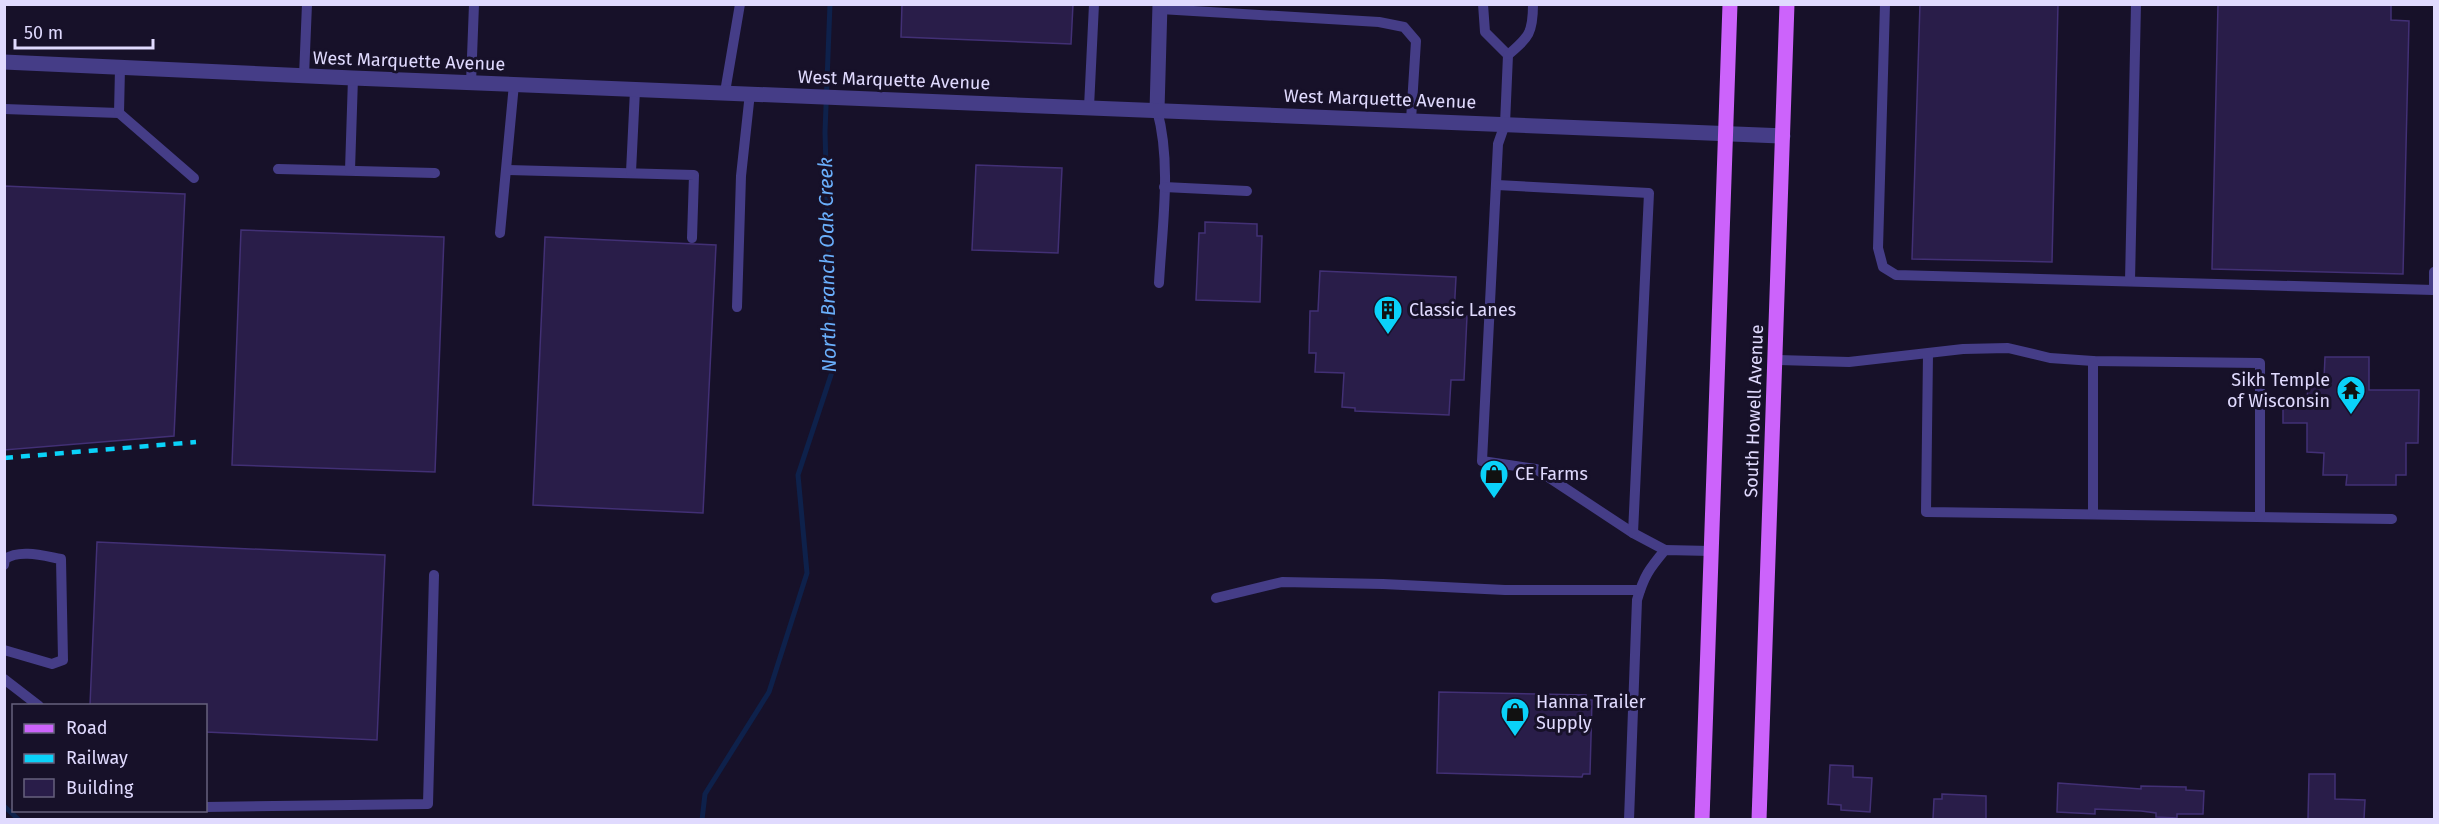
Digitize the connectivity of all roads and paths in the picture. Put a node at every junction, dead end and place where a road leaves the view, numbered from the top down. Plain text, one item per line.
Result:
1 (307, 4) edge
2 (474, 4) edge
3 (740, 4) edge
4 (1094, 4) edge
5 (1483, 4) edge
6 (1533, 4) edge
7 (1730, 4) edge
8 (1787, 4) edge
9 (1885, 4) edge
10 (2136, 4) edge
11 (1160, 7) edge
12 (1508, 55) junction
13 (4, 62) edge
14 (120, 68) junction
15 (304, 76) junction
16 (353, 78) junction
17 (471, 83) junction
18 (514, 84) junction
19 (635, 90) junction
20 (725, 92) junction
21 (750, 93) junction
22 (1089, 107) junction
23 (4, 109) edge
24 (1157, 110) junction
25 (119, 113) junction
26 (1411, 120) junction
27 (1505, 124) junction
28 (1725, 133) junction
29 (1783, 136) junction
30 (278, 169) dead end
31 (350, 170) junction
32 (507, 170) junction
33 (631, 172) junction
34 (435, 173) dead end
35 (194, 178) dead end
36 (1497, 185) junction
37 (1164, 187) junction
38 (1247, 191) dead end
39 (501, 233) dead end
40 (692, 238) dead end
41 (2434, 272) edge
42 (2130, 281) junction
43 (1159, 283) dead end
44 (736, 307) dead end
45 (1928, 354) junction
46 (1776, 360) junction
47 (2093, 361) junction
48 (2093, 514) junction
49 (2260, 517) junction
50 (2392, 519) dead end
51 (1633, 533) junction
52 (1665, 550) junction
53 (1711, 551) junction
54 (4, 565) edge
55 (434, 575) dead end
56 (1640, 590) junction
57 (1216, 598) dead end
58 (4, 650) edge
59 (4, 679) edge
60 (38, 704) edge
61 (207, 807) edge
62 (1629, 819) edge
63 (1702, 819) edge
64 (1759, 819) edge

1 - 15 lane
2 - 17 lane
3 - 20 lane
4 - 22 lane
5 - 12 lane
6 - 12 lane
7 - 28 main road
8 - 29 main road, South Howell Avenue
9 - 42 lane
10 - 42 lane
11 - 24 street
11 - 26 lane
12 - 27 lane
13 - 14 street, West Marquette Avenue
14 - 15 street, West Marquette Avenue
14 - 25 lane
15 - 16 street, West Marquette Avenue
16 - 17 street, West Marquette Avenue
16 - 31 lane
17 - 18 street, West Marquette Avenue
18 - 19 street, West Marquette Avenue
18 - 32 lane
19 - 20 street, West Marquette Avenue
19 - 33 lane
20 - 21 street, West Marquette Avenue
21 - 22 street, West Marquette Avenue
21 - 44 lane
22 - 24 street, West Marquette Avenue
23 - 25 lane
24 - 26 street, West Marquette Avenue
24 - 37 lane
25 - 35 lane
26 - 27 street, West Marquette Avenue
27 - 28 street, West Marquette Avenue
27 - 36 lane
28 - 29 street, West Marquette Avenue
28 - 53 main road
29 - 46 main road, South Howell Avenue
30 - 31 lane
31 - 34 lane
32 - 33 lane
32 - 39 lane
33 - 40 lane
36 - 51 lane
36 - 51 lane
37 - 38 lane
37 - 43 lane
41 - 42 lane
45 - 46 lane
45 - 47 lane
45 - 48 lane
46 - 64 main road, South Howell Avenue
47 - 48 lane
47 - 49 lane
48 - 49 lane
49 - 50 lane
51 - 52 lane
52 - 53 lane
52 - 56 lane
53 - 63 main road
54 - 58 lane
55 - 61 lane
56 - 57 lane
56 - 62 lane
59 - 60 lane

